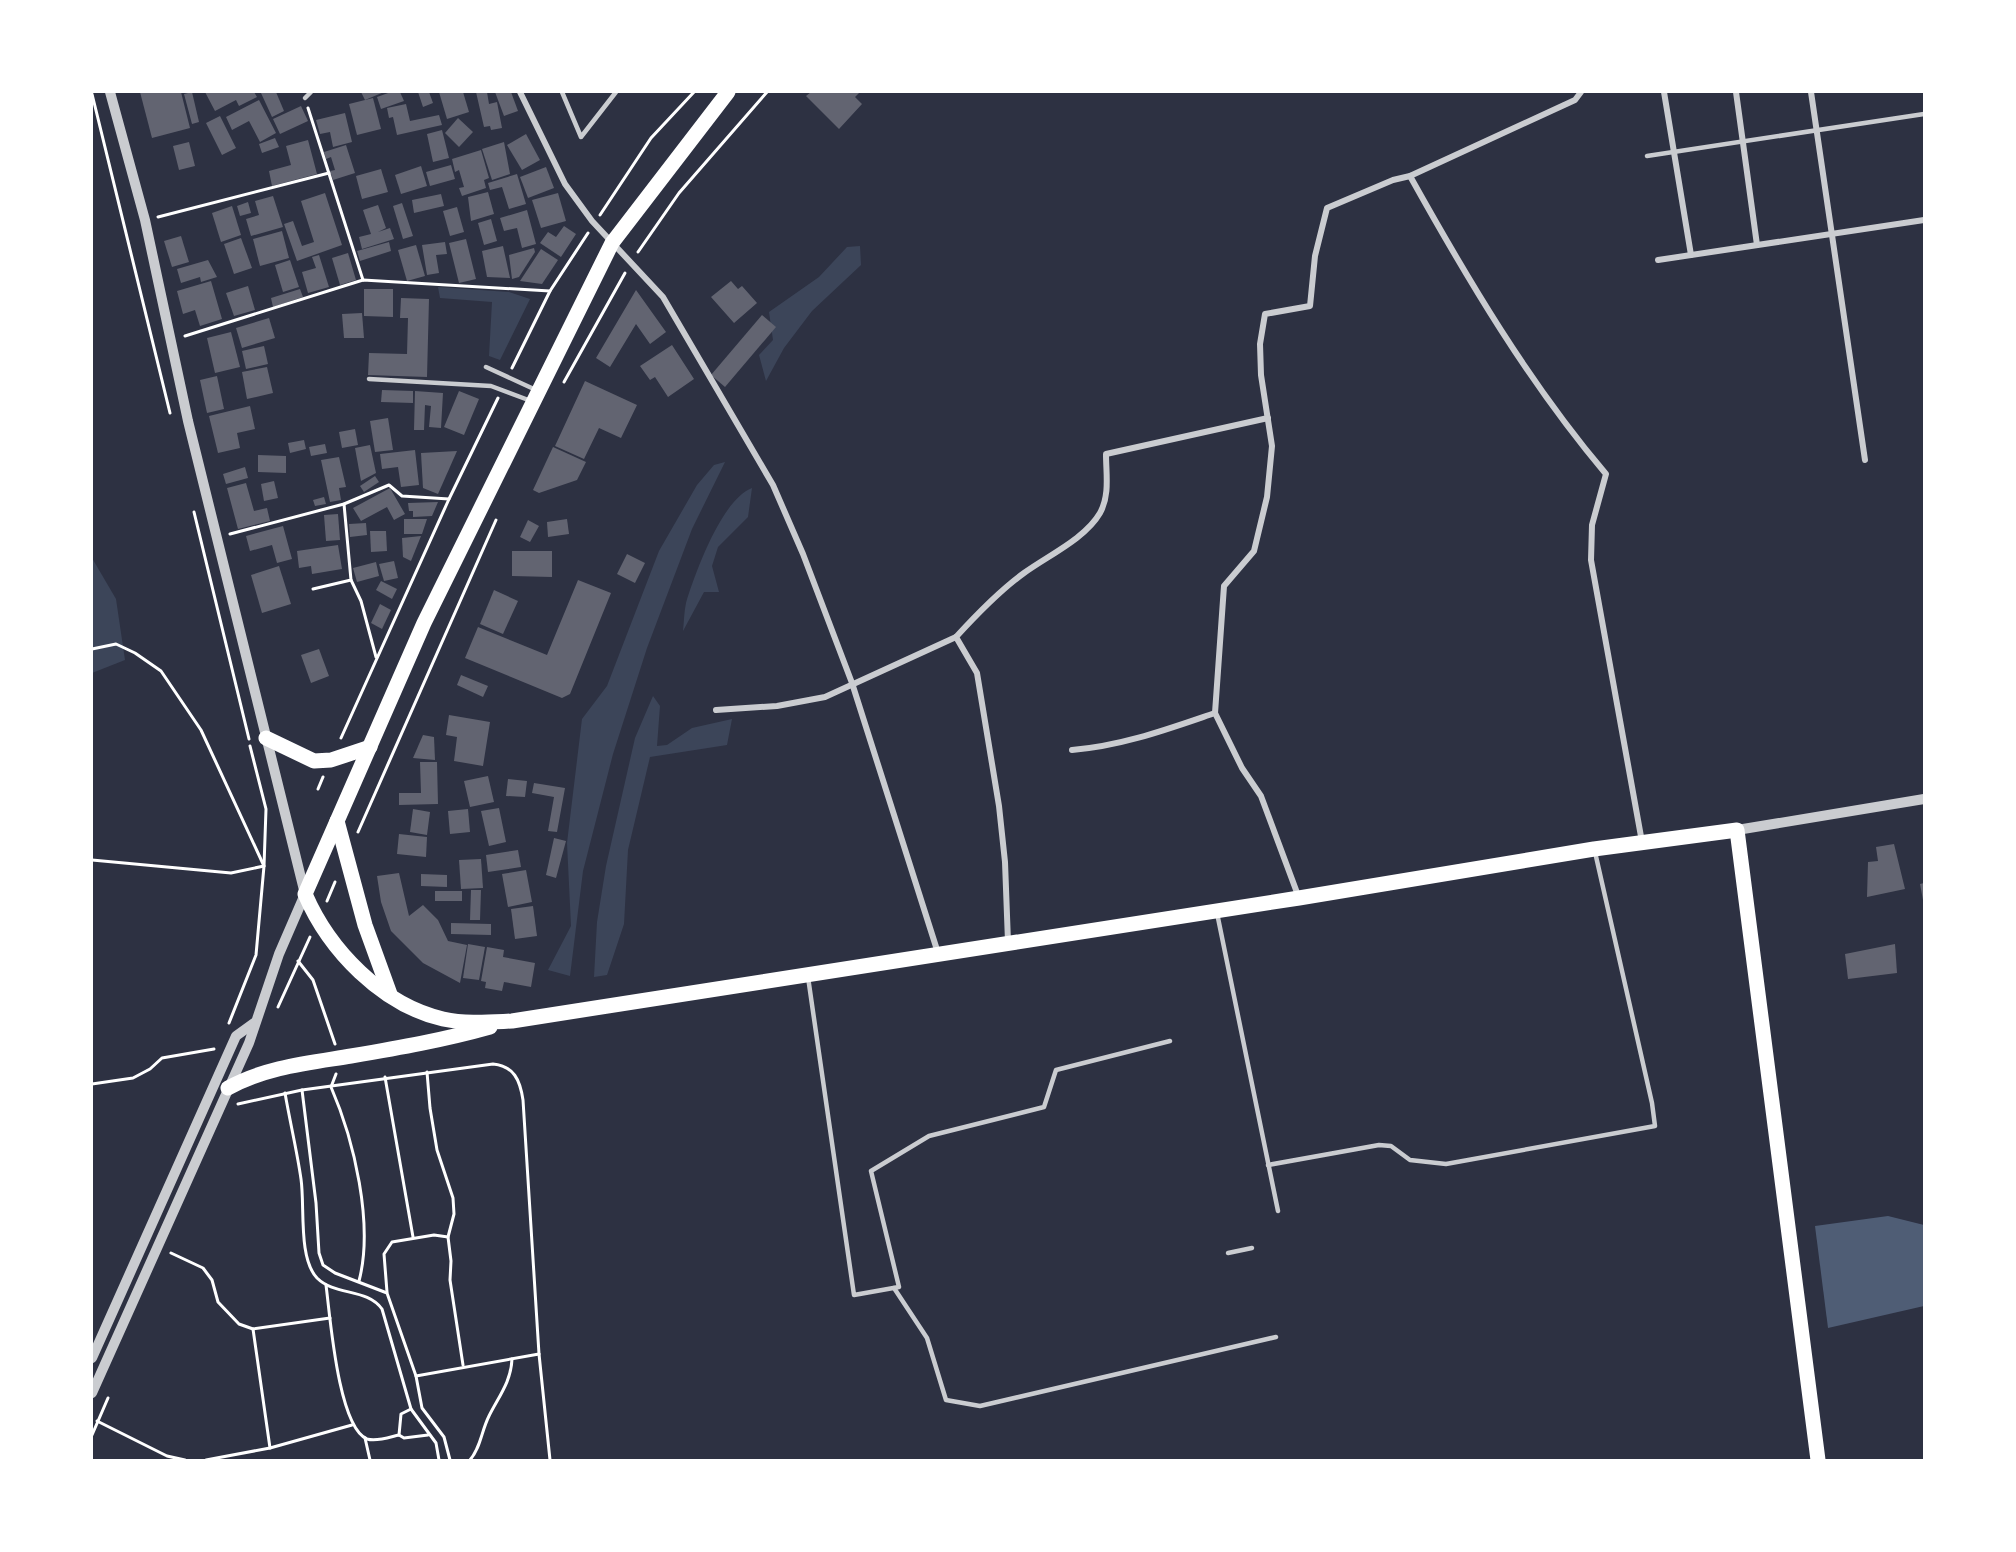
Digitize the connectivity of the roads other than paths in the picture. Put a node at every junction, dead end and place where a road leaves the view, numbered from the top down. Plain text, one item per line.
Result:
1 (110, 92) edge
2 (311, 92) edge
3 (520, 92) edge
4 (562, 92) edge
5 (616, 92) edge
6 (728, 92) edge
7 (1581, 92) edge
8 (1664, 92) edge
9 (1736, 92) edge
10 (1811, 92) edge
11 (305, 98) road end
12 (1924, 114) edge
13 (1817, 130) junction
14 (1743, 141) junction
15 (1674, 152) junction
16 (1647, 156) dead end
17 (1410, 176) junction
18 (1924, 220) edge
19 (1833, 234) junction
20 (612, 243) junction
21 (1757, 245) junction
22 (1691, 255) junction
23 (1658, 260) dead end
24 (486, 367) dead end
25 (369, 379) dead end
26 (536, 396) junction
27 (1268, 418) junction
28 (1865, 460) dead end
29 (956, 637) junction
30 (852, 683) junction
31 (716, 711) dead end
32 (1215, 713) junction
33 (266, 738) junction
34 (370, 747) junction
35 (1072, 750) dead end
36 (1924, 799) edge
37 (337, 821) junction
38 (1737, 830) junction
39 (1642, 843) junction
40 (1594, 849) junction
41 (306, 894) junction
42 (1299, 898) junction
43 (1216, 910) junction
44 (1008, 943) junction
45 (938, 954) junction
46 (807, 975) junction
47 (390, 994) junction
48 (512, 1021) junction
49 (254, 1023) junction
50 (1170, 1041) dead end
51 (228, 1088) junction
52 (1268, 1165) junction
53 (1278, 1211) dead end
54 (1252, 1248) dead end
55 (1228, 1253) dead end
56 (894, 1288) junction
57 (1276, 1337) dead end
58 (92, 1358) edge
59 (92, 1393) edge
60 (1818, 1461) edge

1 - 33 street
2 - 11 lane
3 - 20 street
4 - 5 lane
6 - 20 main road
7 - 17 street
8 - 15 street
9 - 14 street
10 - 13 street
12 - 13 lane
13 - 14 lane
13 - 19 street
14 - 15 lane
14 - 21 street
15 - 16 lane
15 - 22 street
17 - 27 street
17 - 39 street
18 - 19 street
19 - 21 street
19 - 28 street
20 - 26 main road
20 - 30 street
21 - 22 street
22 - 23 street
24 - 26 lane
25 - 26 lane
26 - 34 main road
27 - 29 street
27 - 32 street
29 - 30 street
29 - 44 street
30 - 31 street
30 - 45 street
32 - 35 street
32 - 42 street
33 - 34 main road
33 - 41 street
34 - 37 main road
36 - 38 street
37 - 41 main road
37 - 47 main road
38 - 39 main road
38 - 60 main road
39 - 40 main road
40 - 42 main road
40 - 52 lane
41 - 47 main road
41 - 49 street
42 - 43 main road
43 - 44 main road
43 - 52 lane
44 - 45 main road
45 - 46 main road
46 - 48 main road
46 - 56 lane
47 - 48 main road
48 - 51 main road
49 - 51 street
49 - 58 street
50 - 56 lane
51 - 59 street
52 - 53 lane
54 - 55 lane
56 - 57 lane

